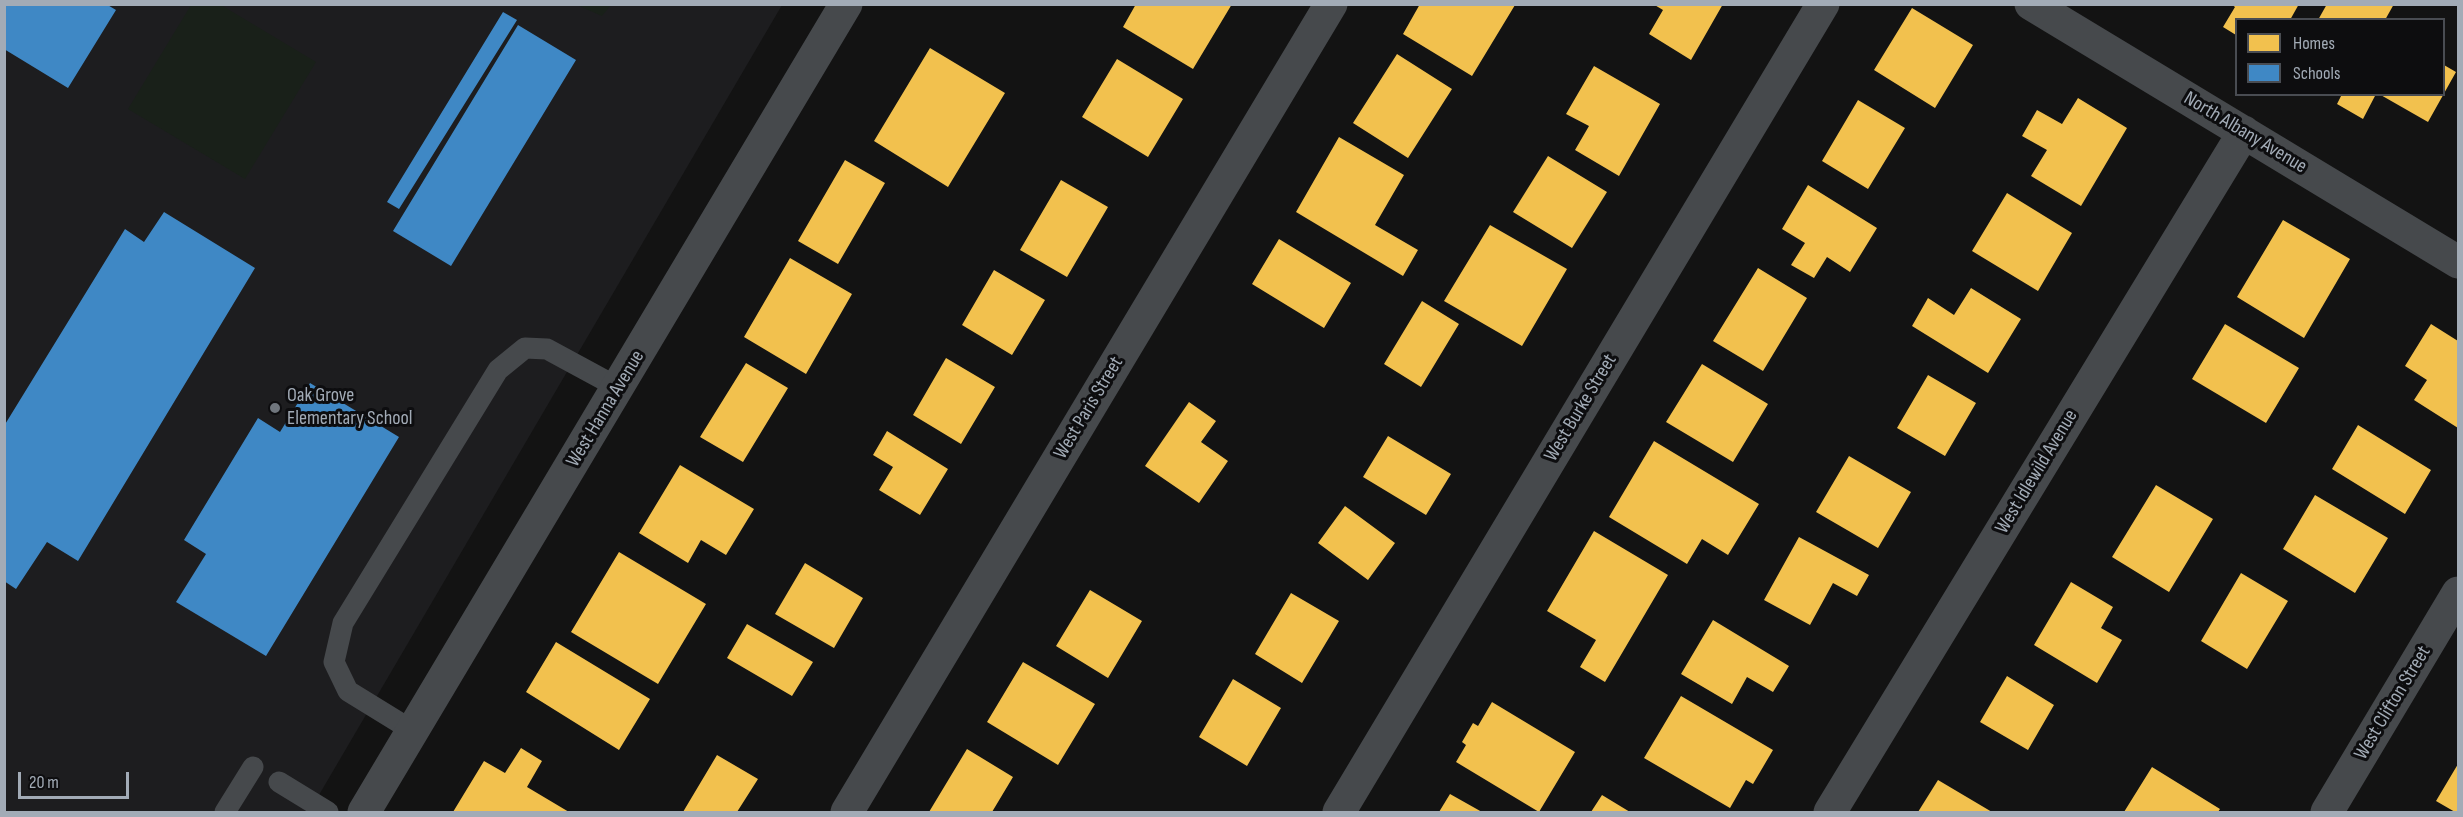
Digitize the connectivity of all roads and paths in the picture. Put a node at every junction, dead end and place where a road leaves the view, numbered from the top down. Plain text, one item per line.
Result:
1 (846, 4) edge
2 (1330, 4) edge
3 (1823, 4) edge
4 (2031, 4) edge
5 (2244, 132) junction
6 (2458, 262) edge
7 (618, 388) junction
8 (2458, 593) edge
9 (413, 731) junction
10 (253, 766) dead end
11 (279, 782) dead end
12 (225, 813) edge
13 (328, 813) edge
14 (364, 813) edge
15 (847, 813) edge
16 (1339, 813) edge
17 (1830, 813) edge
18 (2327, 813) edge

1 - 7 street, West Hanna Avenue
2 - 15 street, West Paris Street
3 - 16 street, West Burke Street
4 - 5 street, North Albany Avenue
5 - 6 street, North Albany Avenue
5 - 17 street, West Idlewild Avenue
7 - 9 street, West Hanna Avenue
7 - 9 lane
8 - 18 street, West Clifton Street
9 - 14 street, West Hanna Avenue
10 - 12 lane
11 - 13 lane

